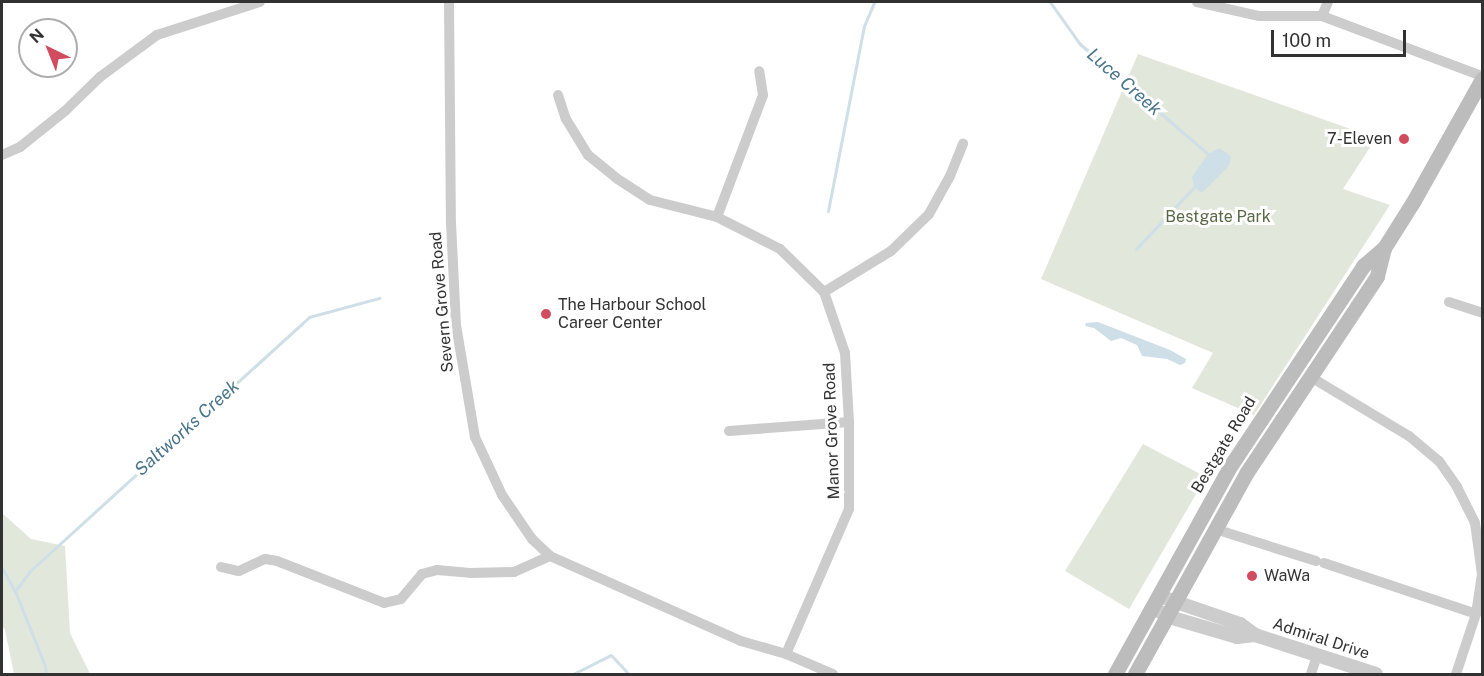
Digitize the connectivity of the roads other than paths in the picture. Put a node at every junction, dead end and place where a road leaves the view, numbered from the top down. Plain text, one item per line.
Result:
1 (260, 2) edge
2 (449, 2) edge
3 (1197, 2) edge
4 (1328, 2) edge
5 (246, 4) edge
6 (1322, 16) junction
7 (759, 70) dead end
8 (1482, 78) edge
9 (558, 95) dead end
10 (963, 144) dead end
11 (2, 155) edge
12 (717, 217) junction
13 (1384, 248) junction
14 (824, 292) junction
15 (1449, 302) dead end
16 (1482, 314) edge
17 (1309, 376) junction
18 (849, 422) junction
19 (1254, 428) junction
20 (729, 431) dead end
21 (1269, 438) junction
22 (1479, 521) edge
23 (1215, 529) junction
24 (550, 556) junction
25 (221, 567) dead end
26 (1155, 602) junction
27 (1172, 609) junction
28 (1476, 614) junction
29 (786, 654) junction
30 (1317, 655) junction
31 (833, 675) edge
32 (1114, 675) edge
33 (1136, 675) edge
34 (1311, 675) edge
35 (1376, 675) edge
36 (1456, 675) edge

1 - 5 street
2 - 24 street, Severn Grove Road
3 - 6 street
4 - 6 street
5 - 11 street
6 - 8 street
7 - 12 street
8 - 13 main road, Bestgate Road
9 - 12 street, Manor Grove Road
10 - 14 street
12 - 14 street, Manor Grove Road
13 - 17 main road, Bestgate Road
13 - 19 main road, Bestgate Road
14 - 18 street, Manor Grove Road
15 - 16 street
17 - 21 main road, Bestgate Road
17 - 22 street
18 - 20 street
18 - 29 street, Manor Grove Road
19 - 21 main road
19 - 26 main road, Bestgate Road
21 - 23 main road, Bestgate Road
22 - 28 street
23 - 27 main road, Bestgate Road
23 - 28 street
24 - 25 street
24 - 29 street, Severn Grove Road
26 - 27 street, Admiral Drive
26 - 32 main road, Bestgate Road
27 - 30 street, Admiral Drive
27 - 33 main road, Bestgate Road
28 - 36 street
29 - 31 street, Severn Grove Road
30 - 34 street
30 - 35 street, Admiral Drive

